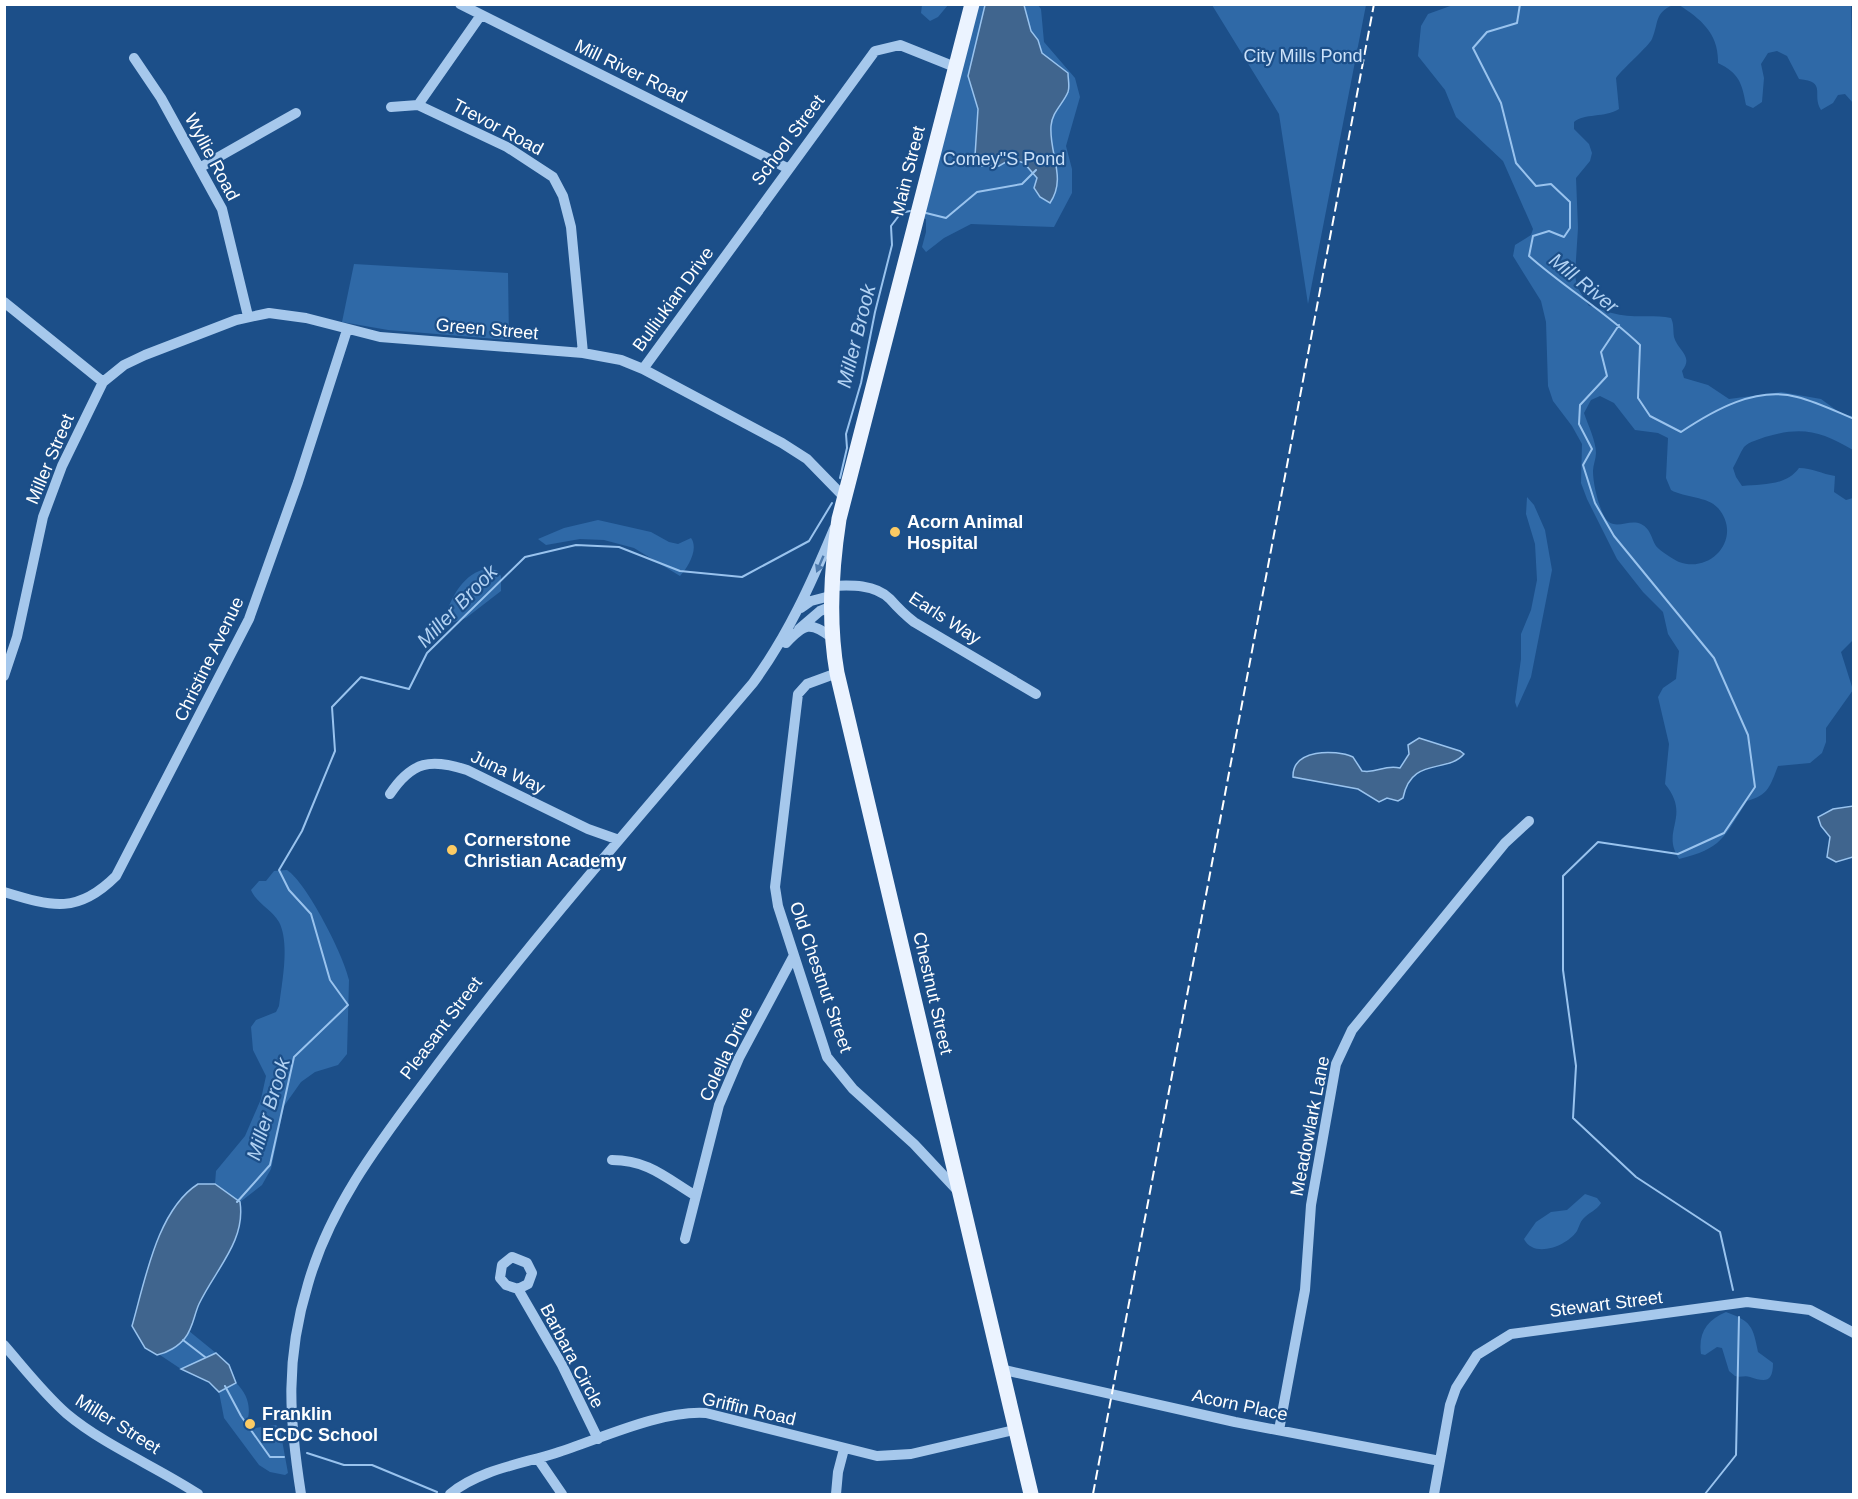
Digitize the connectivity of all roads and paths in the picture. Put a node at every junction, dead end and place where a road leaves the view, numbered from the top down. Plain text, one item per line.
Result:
1 (460, 4) edge
2 (972, 4) edge
3 (481, 15) junction
4 (134, 58) dead end
5 (955, 67) junction
6 (418, 105) junction
7 (390, 107) dead end
8 (296, 113) dead end
9 (201, 167) junction
10 (787, 168) junction
11 (729, 249) joint
12 (4, 302) edge
13 (248, 316) junction
14 (347, 330) junction
15 (583, 353) junction
16 (643, 369) junction
17 (104, 382) junction
18 (845, 498) junction
19 (839, 519) junction
20 (831, 596) junction
21 (799, 610) junction
22 (797, 631) junction
23 (831, 637) junction
24 (775, 654) junction
25 (837, 674) junction
26 (4, 676) edge
27 (1036, 694) dead end
28 (390, 794) dead end
29 (1529, 820) dead end
30 (619, 840) junction
31 (4, 892) edge
32 (793, 957) junction
33 (612, 1160) dead end
34 (960, 1193) junction
35 (696, 1196) junction
36 (685, 1239) dead end
37 (518, 1289) dead end
38 (1854, 1333) edge
39 (4, 1345) edge
40 (1000, 1369) junction
41 (1014, 1430) junction
42 (1279, 1431) junction
43 (597, 1439) junction
44 (844, 1449) junction
45 (538, 1459) junction
46 (1440, 1461) junction
47 (198, 1494) edge
48 (301, 1494) edge
49 (450, 1494) edge
50 (562, 1494) edge
51 (836, 1494) edge
52 (1031, 1494) edge
53 (1434, 1494) edge

1 - 3 street, Mill River Road
2 - 5 main road, Main Street
3 - 6 street
3 - 10 street, Mill River Road
4 - 9 street, Wyllie Road
5 - 10 street, School Street
5 - 18 main road, Main Street
6 - 7 street, Trevor Road
6 - 15 street, Trevor Road
8 - 9 street
9 - 13 street, Wyllie Road
10 - 11 street, School Street
11 - 16 street, Bulliukian Drive
12 - 17 street
13 - 14 street, Green Street
13 - 17 street, Green Street
14 - 15 street, Green Street
14 - 31 street, Christine Avenue
15 - 16 street, Green Street
16 - 18 street, Green Street
17 - 26 street, Miller Street
18 - 19 main road, Chestnut Street
19 - 20 main road, Chestnut Street
19 -> 21 street, Pleasant Street
20 - 21 street
20 - 22 street, Pleasant Street
20 - 23 main road, Chestnut Street
20 - 27 street, Earls Way
21 - 24 street, Pleasant Street
22 - 23 street
22 - 24 street, Pleasant Street
23 - 25 main road, Chestnut Street
24 - 30 street, Pleasant Street
25 - 32 street, Old Chestnut Street
25 - 34 main road, Chestnut Street
28 - 30 street, Juna Way
29 - 42 street, Meadowlark Lane
30 - 48 street, Pleasant Street
32 - 34 street, Old Chestnut Street
32 - 35 street, Colella Drive
33 - 35 street
34 - 40 main road, Chestnut Street
35 - 36 street, Colella Drive
37 - 43 street, Barbara Circle
38 - 46 street, Stewart Street
39 - 47 street, Miller Street
40 - 41 main road, Chestnut Street
40 - 42 street, Acorn Place
41 - 44 street, Griffin Road
41 - 52 main road, Chestnut Street
42 - 46 street, Acorn Place
43 - 44 street, Griffin Road
43 - 45 street, Griffin Road
44 - 51 street
45 - 49 street, Griffin Road
45 - 50 street
46 - 53 street

